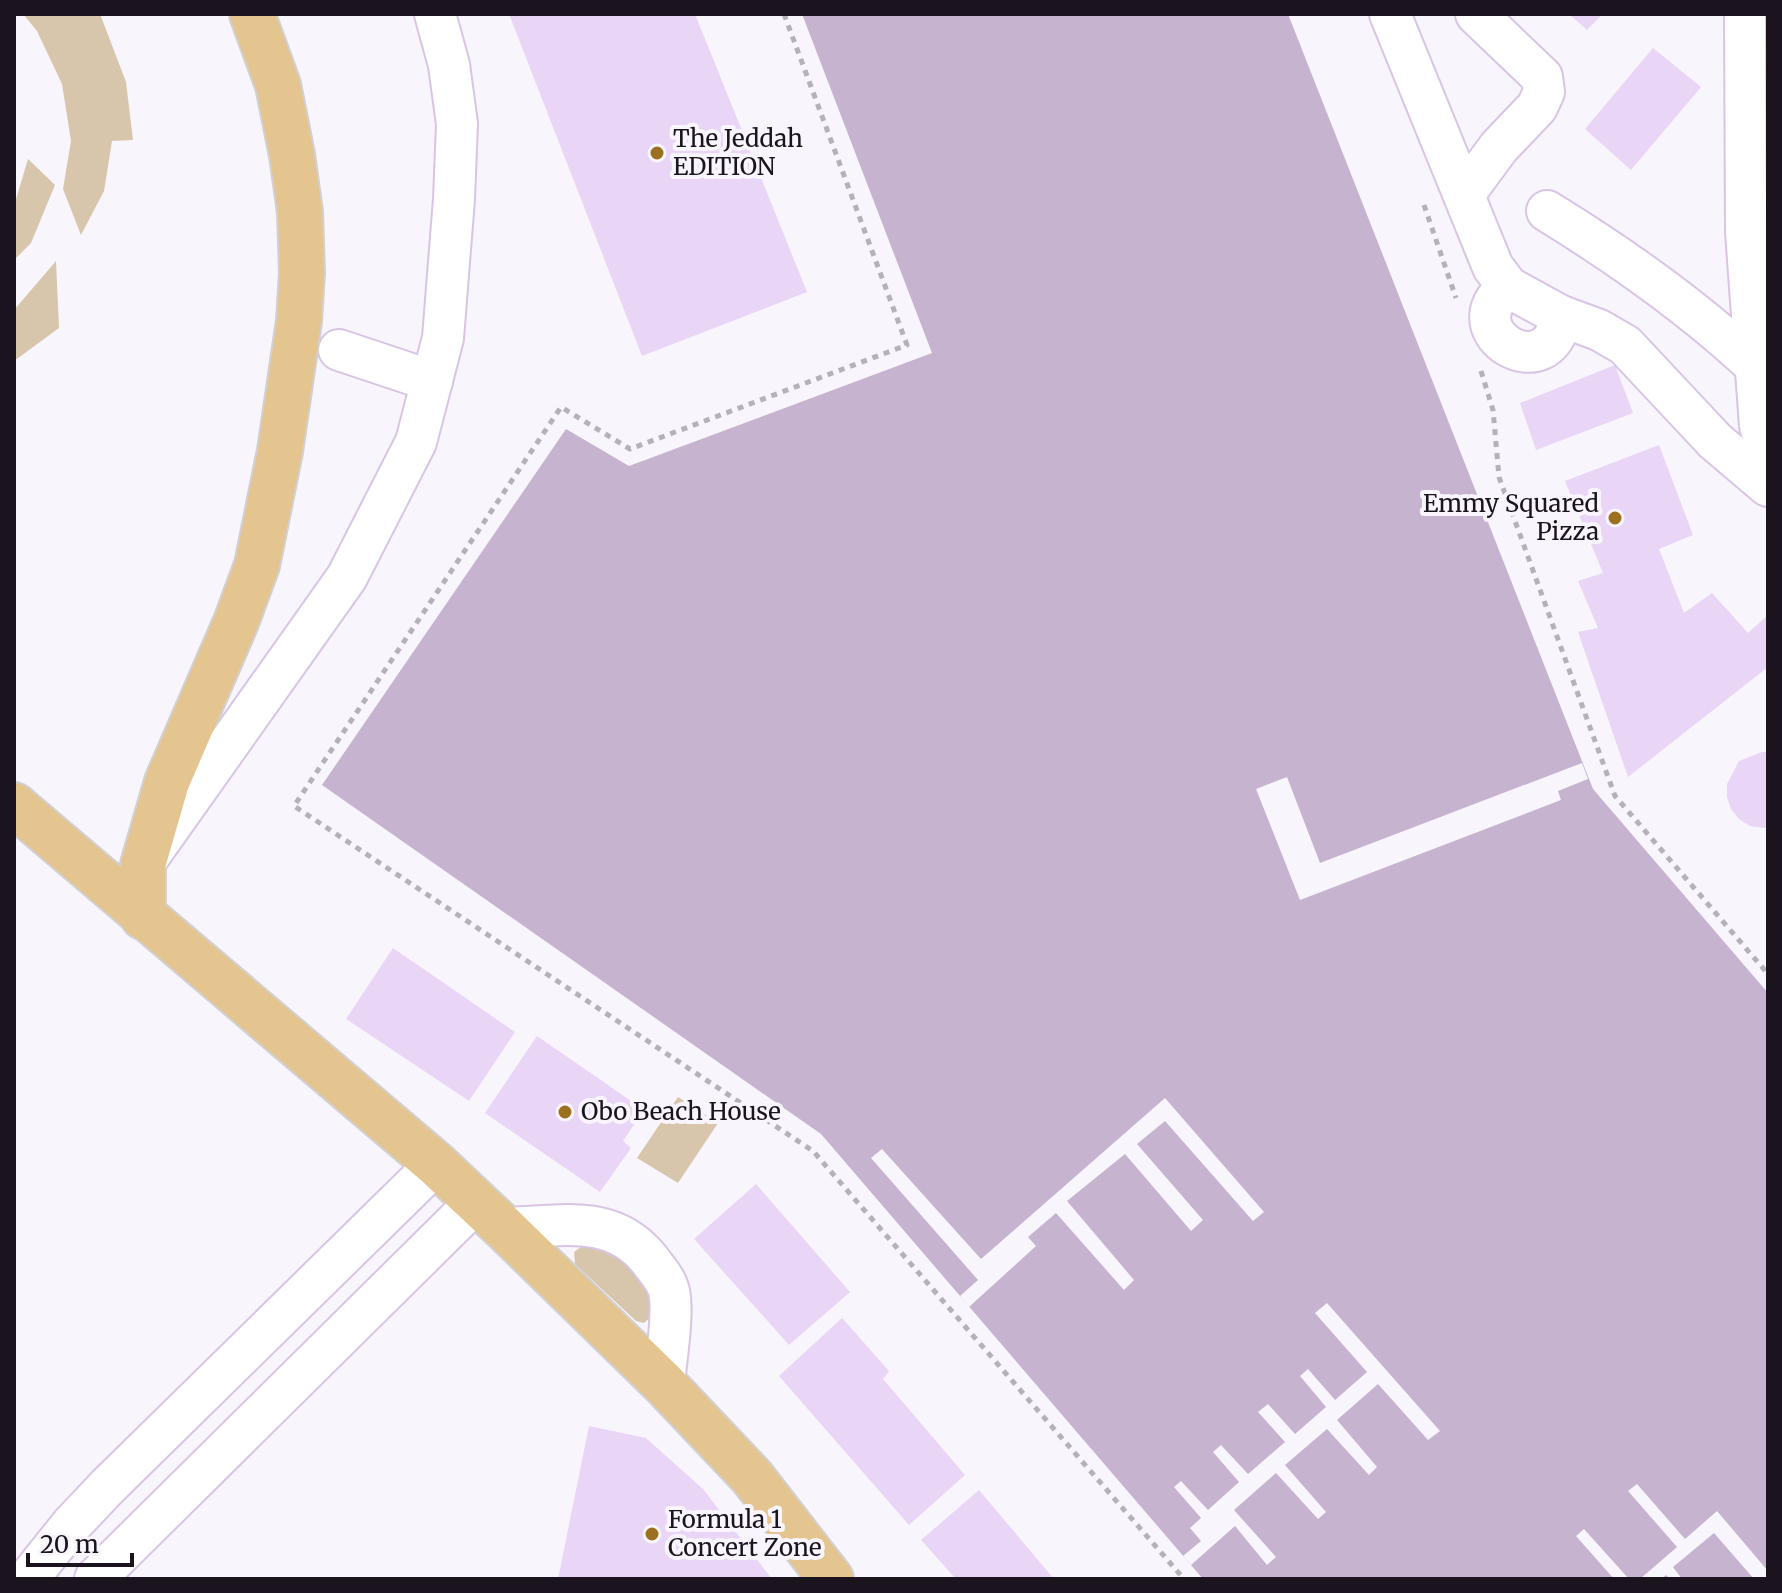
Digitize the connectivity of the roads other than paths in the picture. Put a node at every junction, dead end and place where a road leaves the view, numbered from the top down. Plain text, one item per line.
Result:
1 (252, 14) edge
2 (435, 14) edge
3 (1390, 14) edge
4 (1476, 14) edge
5 (1745, 14) edge
6 (1465, 193) junction
7 (1547, 211) dead end
8 (1757, 241) edge
9 (1508, 287) junction
10 (1561, 316) junction
11 (339, 350) dead end
12 (1761, 371) edge
13 (432, 381) junction
14 (1768, 452) edge
15 (1768, 486) edge
16 (14, 805) edge
17 (143, 865) junction
18 (143, 917) junction
19 (436, 1164) junction
20 (490, 1215) junction
21 (664, 1384) junction
22 (28, 1579) edge
23 (95, 1579) edge
24 (831, 1579) edge

1 - 17 main road
2 - 13 street
3 - 6 street
4 - 6 street
5 - 8 street
6 - 9 street
7 - 12 street
8 - 12 street
9 - 10 street
9 - 10 street
10 - 15 street
11 - 13 street
12 - 14 street
13 - 17 street
16 - 18 main road
17 - 18 main road
18 - 19 main road
19 - 20 main road
19 - 22 street
20 - 21 main road
20 - 21 street
20 - 23 street
21 - 24 main road

